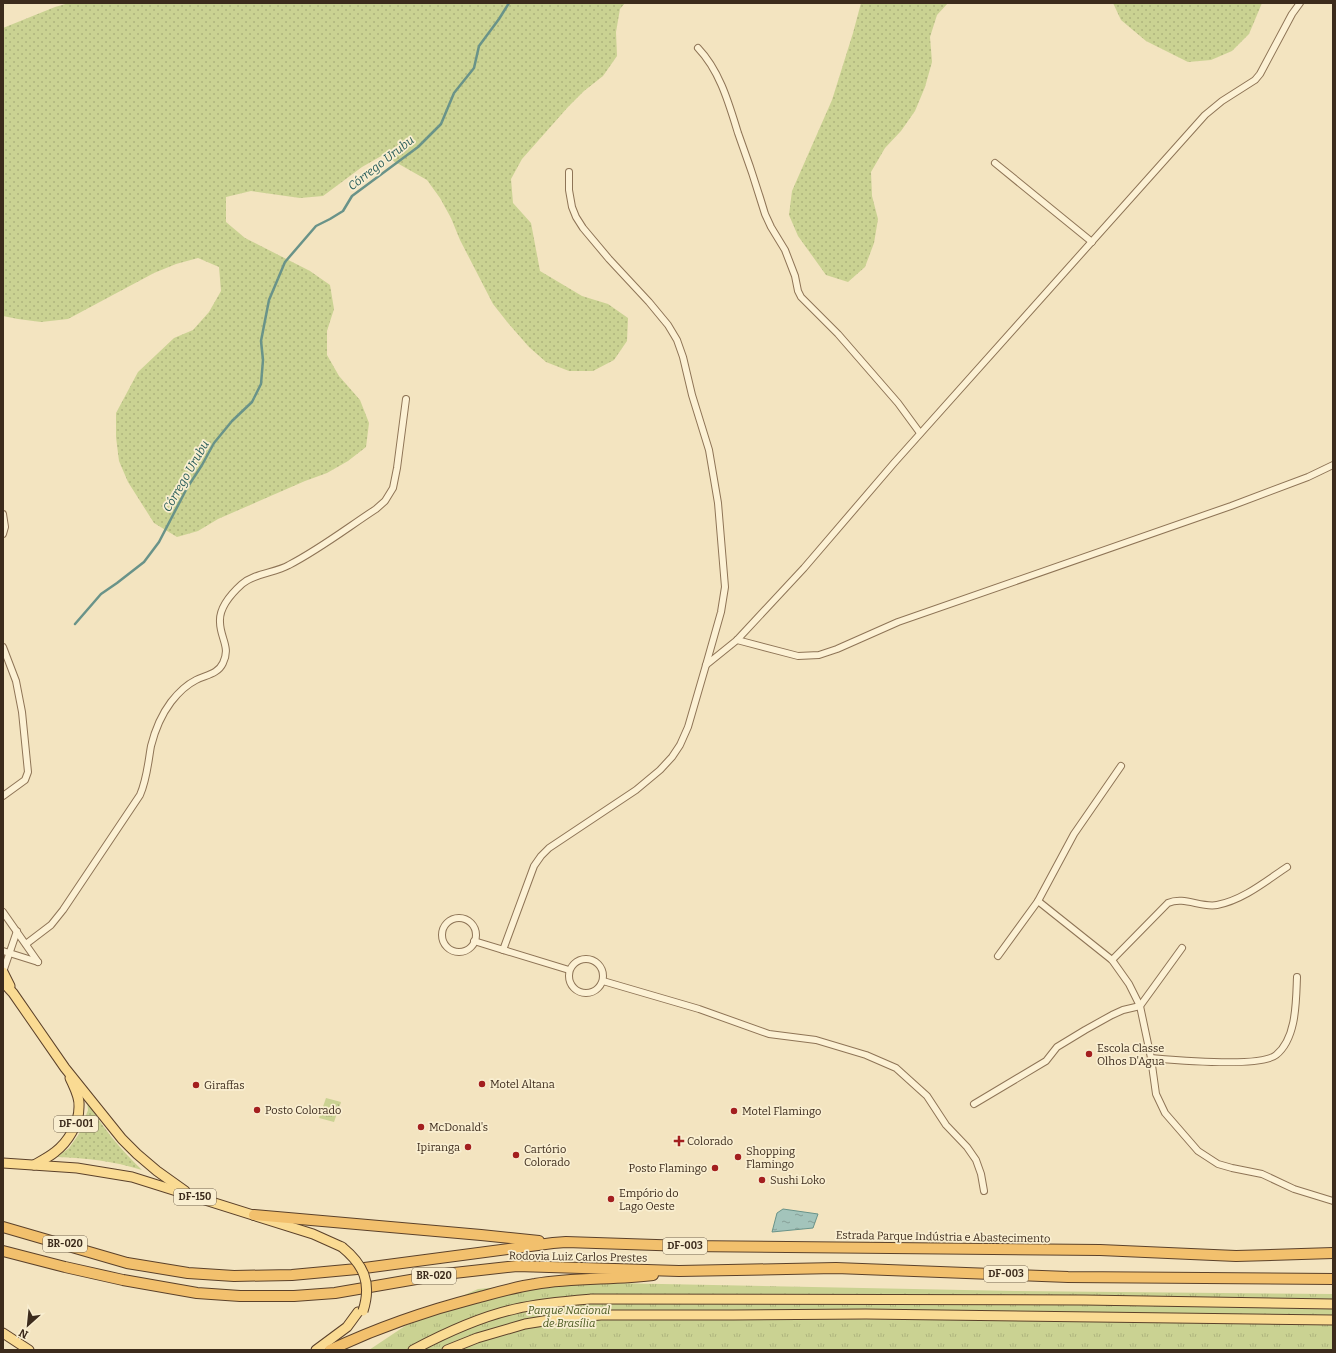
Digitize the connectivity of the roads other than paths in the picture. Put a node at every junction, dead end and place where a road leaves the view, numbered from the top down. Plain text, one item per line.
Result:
1 (1300, 3) edge
2 (698, 48) dead end
3 (995, 163) dead end
4 (569, 172) dead end
5 (1092, 242) junction
6 (406, 399) dead end
7 (920, 433) junction
8 (1333, 465) edge
9 (3, 514) edge
10 (3, 534) edge
11 (737, 640) junction
12 (3, 647) edge
13 (706, 665) junction
14 (1121, 766) dead end
15 (3, 796) edge
16 (1287, 867) dead end
17 (1038, 901) junction
18 (3, 912) edge
19 (17, 931) junction
20 (474, 941) junction
21 (26, 944) junction
22 (1182, 948) dead end
23 (503, 950) junction
24 (6, 952) edge
25 (998, 956) dead end
26 (1112, 960) junction
27 (569, 970) junction
28 (3, 972) edge
29 (1297, 977) dead end
30 (603, 981) junction
31 (3, 982) edge
32 (13, 993) junction
33 (1140, 1006) junction
34 (1151, 1058) junction
35 (65, 1068) junction
36 (974, 1104) dead end
37 (3, 1163) edge
38 (34, 1165) junction
39 (984, 1191) dead end
40 (193, 1196) junction
41 (1333, 1201) edge
42 (254, 1215) junction
43 (3, 1227) edge
44 (553, 1243) junction
45 (3, 1251) edge
46 (1333, 1254) edge
47 (679, 1271) junction
48 (1333, 1279) edge
49 (1333, 1304) edge
50 (360, 1312) junction
51 (1333, 1320) edge
52 (3, 1333) edge
53 (29, 1350) edge
54 (316, 1350) edge
55 (330, 1350) edge
56 (413, 1350) edge
57 (447, 1350) edge

1 - 5 street
2 - 7 street
3 - 5 street
4 - 13 street
5 - 7 street
6 - 21 street
7 - 11 street
8 - 11 street
9 - 10 street
11 - 13 street
12 - 15 street
13 - 23 street
14 - 17 street
16 - 26 street
17 - 25 street
17 - 26 street
18 - 19 street
19 - 21 street
19 - 24 street
20 - 20 street
20 - 23 street
21 - 24 street
22 - 33 street
23 - 27 street
24 - 28 street
26 - 33 street
27 - 30 street
27 - 30 street
28 - 32 main road, DF-001
29 - 34 street
30 - 39 street
31 - 32 main road, DF-001
32 - 35 main road, DF-001
33 - 34 street
33 - 36 street
34 - 41 street
35 - 38 main road, DF-001
35 - 40 main road, DF-001
37 - 38 main road, DF-150
38 - 40 main road, DF-150
40 - 42 main road, DF-150
42 - 44 highway
42 - 50 main road, DF-150, bridge
43 - 44 highway, Rodovia Luiz Carlos Prestes / BR-020
44 - 46 highway, Estrada Parque Indústria e Abastecimento / DF-003
45 - 47 highway, Rodovia Luiz Carlos Prestes / BR-020
47 - 48 highway, DF-003
47 - 55 highway
49 - 56 main road
50 - 54 main road
50 - 55 main road, DF-150
51 - 57 main road
52 - 53 main road

